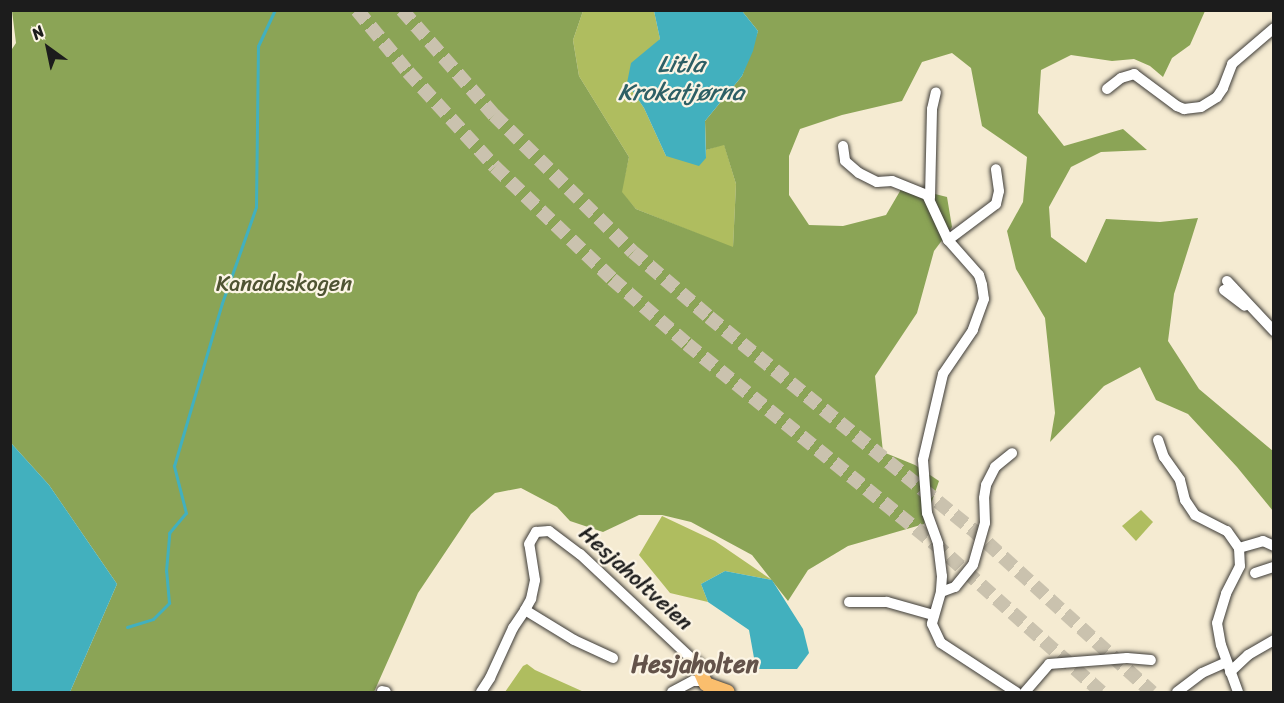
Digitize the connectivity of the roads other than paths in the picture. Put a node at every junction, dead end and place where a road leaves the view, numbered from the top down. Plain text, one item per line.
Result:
1 (1274, 28) edge
2 (1107, 89) dead end
3 (936, 92) dead end
4 (843, 146) dead end
5 (996, 169) dead end
6 (930, 198) junction
7 (948, 240) junction
8 (1226, 286) dead end
9 (1269, 321) edge
10 (1274, 331) edge
11 (1158, 440) dead end
12 (1012, 453) dead end
13 (1274, 546) edge
14 (1239, 548) junction
15 (1274, 567) edge
16 (1255, 573) dead end
17 (941, 592) junction
18 (849, 602) dead end
19 (525, 610) junction
20 (933, 615) junction
21 (1274, 640) edge
22 (613, 658) dead end
23 (694, 660) joint
24 (1151, 660) dead end
25 (1229, 667) junction
26 (703, 681) junction
27 (480, 693) edge
28 (672, 693) edge
29 (728, 693) edge
30 (1016, 693) edge
31 (1025, 693) edge
32 (1177, 693) edge
33 (1238, 693) edge

1 - 2 street
3 - 6 street
4 - 6 street
5 - 7 street
6 - 7 street
7 - 17 street
8 - 9 street
9 - 10 street
11 - 14 street
12 - 17 street
13 - 14 street
14 - 25 street
15 - 16 street
17 - 20 street
18 - 20 street
19 - 22 street
19 - 23 street, Hesjaholtveien
19 - 27 street, Hesjaholtveien
20 - 30 street
21 - 25 street
23 - 26 main road, Hesjaholtveien
24 - 31 street
25 - 32 street
25 - 33 street
26 - 28 street
26 - 29 main road

